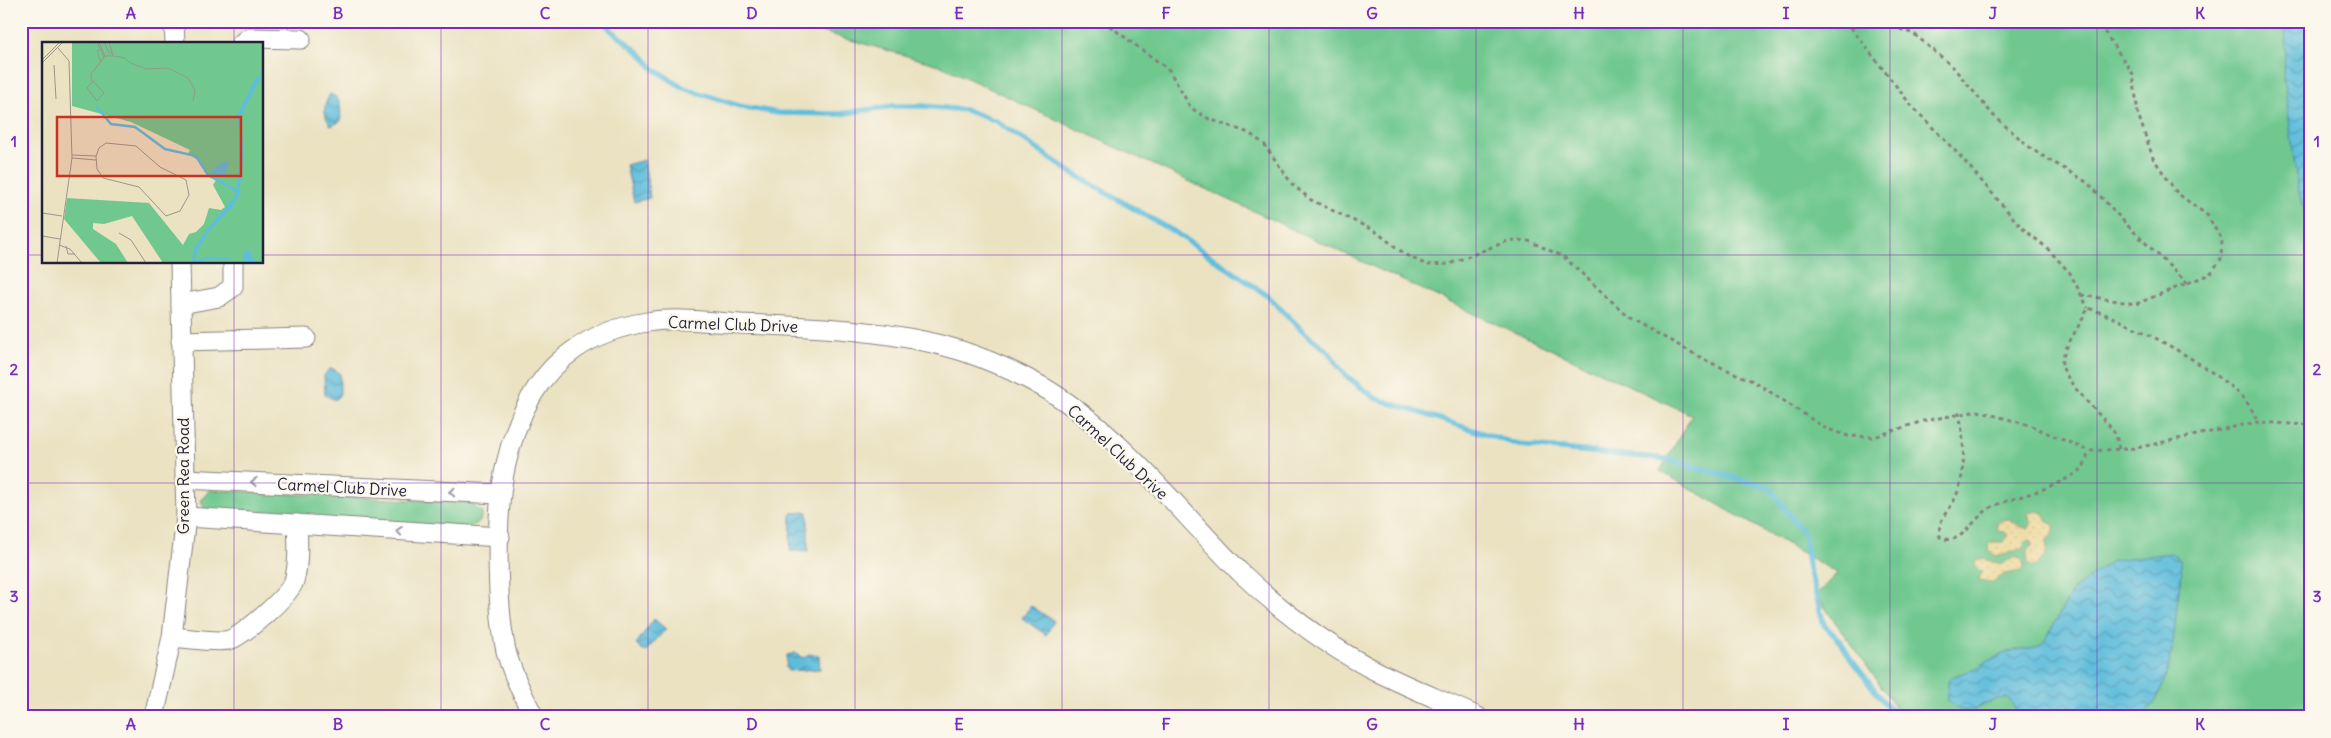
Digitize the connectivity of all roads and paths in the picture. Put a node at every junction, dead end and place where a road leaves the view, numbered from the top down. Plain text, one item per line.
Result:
1 (174, 21) edge
2 (1103, 21) edge
3 (1872, 21) edge
4 (1877, 21) edge
5 (2097, 21) edge
6 (1846, 22) edge
7 (301, 39) dead end
8 (175, 42) edge
9 (243, 42) edge
10 (180, 264) edge
11 (233, 264) edge
12 (2188, 284) junction
13 (2081, 295) junction
14 (181, 304) junction
15 (2088, 308) junction
16 (306, 338) dead end
17 (181, 340) junction
18 (1959, 412) junction
19 (2257, 422) junction
20 (2310, 425) edge
21 (2119, 449) junction
22 (2089, 451) junction
23 (184, 479) junction
24 (500, 494) junction
25 (186, 517) junction
26 (297, 524) junction
27 (500, 537) junction
28 (172, 637) junction
29 (154, 717) edge
30 (534, 717) edge
31 (1478, 717) edge

1 - 8 street
2 - 18 path
3 - 6 path
4 - 12 path
5 - 12 path
6 - 13 path
7 - 9 street
10 - 14 street, Green Rea Road
11 - 14 street
12 - 13 path
13 - 15 path
14 - 17 street, Green Rea Road
15 - 19 path
15 - 21 path
16 - 17 street
17 - 23 street, Green Rea Road
18 - 22 path
18 - 22 path
19 - 20 path
19 - 21 path
21 - 22 path
24 -> 23 street, Carmel Club Drive
23 - 25 street, Green Rea Road
24 - 27 street, Carmel Club Drive
24 - 31 street, Carmel Club Drive
25 - 26 street
25 - 28 street, Green Rea Road
27 -> 26 street
26 - 28 street
27 - 30 street, Carmel Club Drive
28 - 29 street, Green Rea Road

